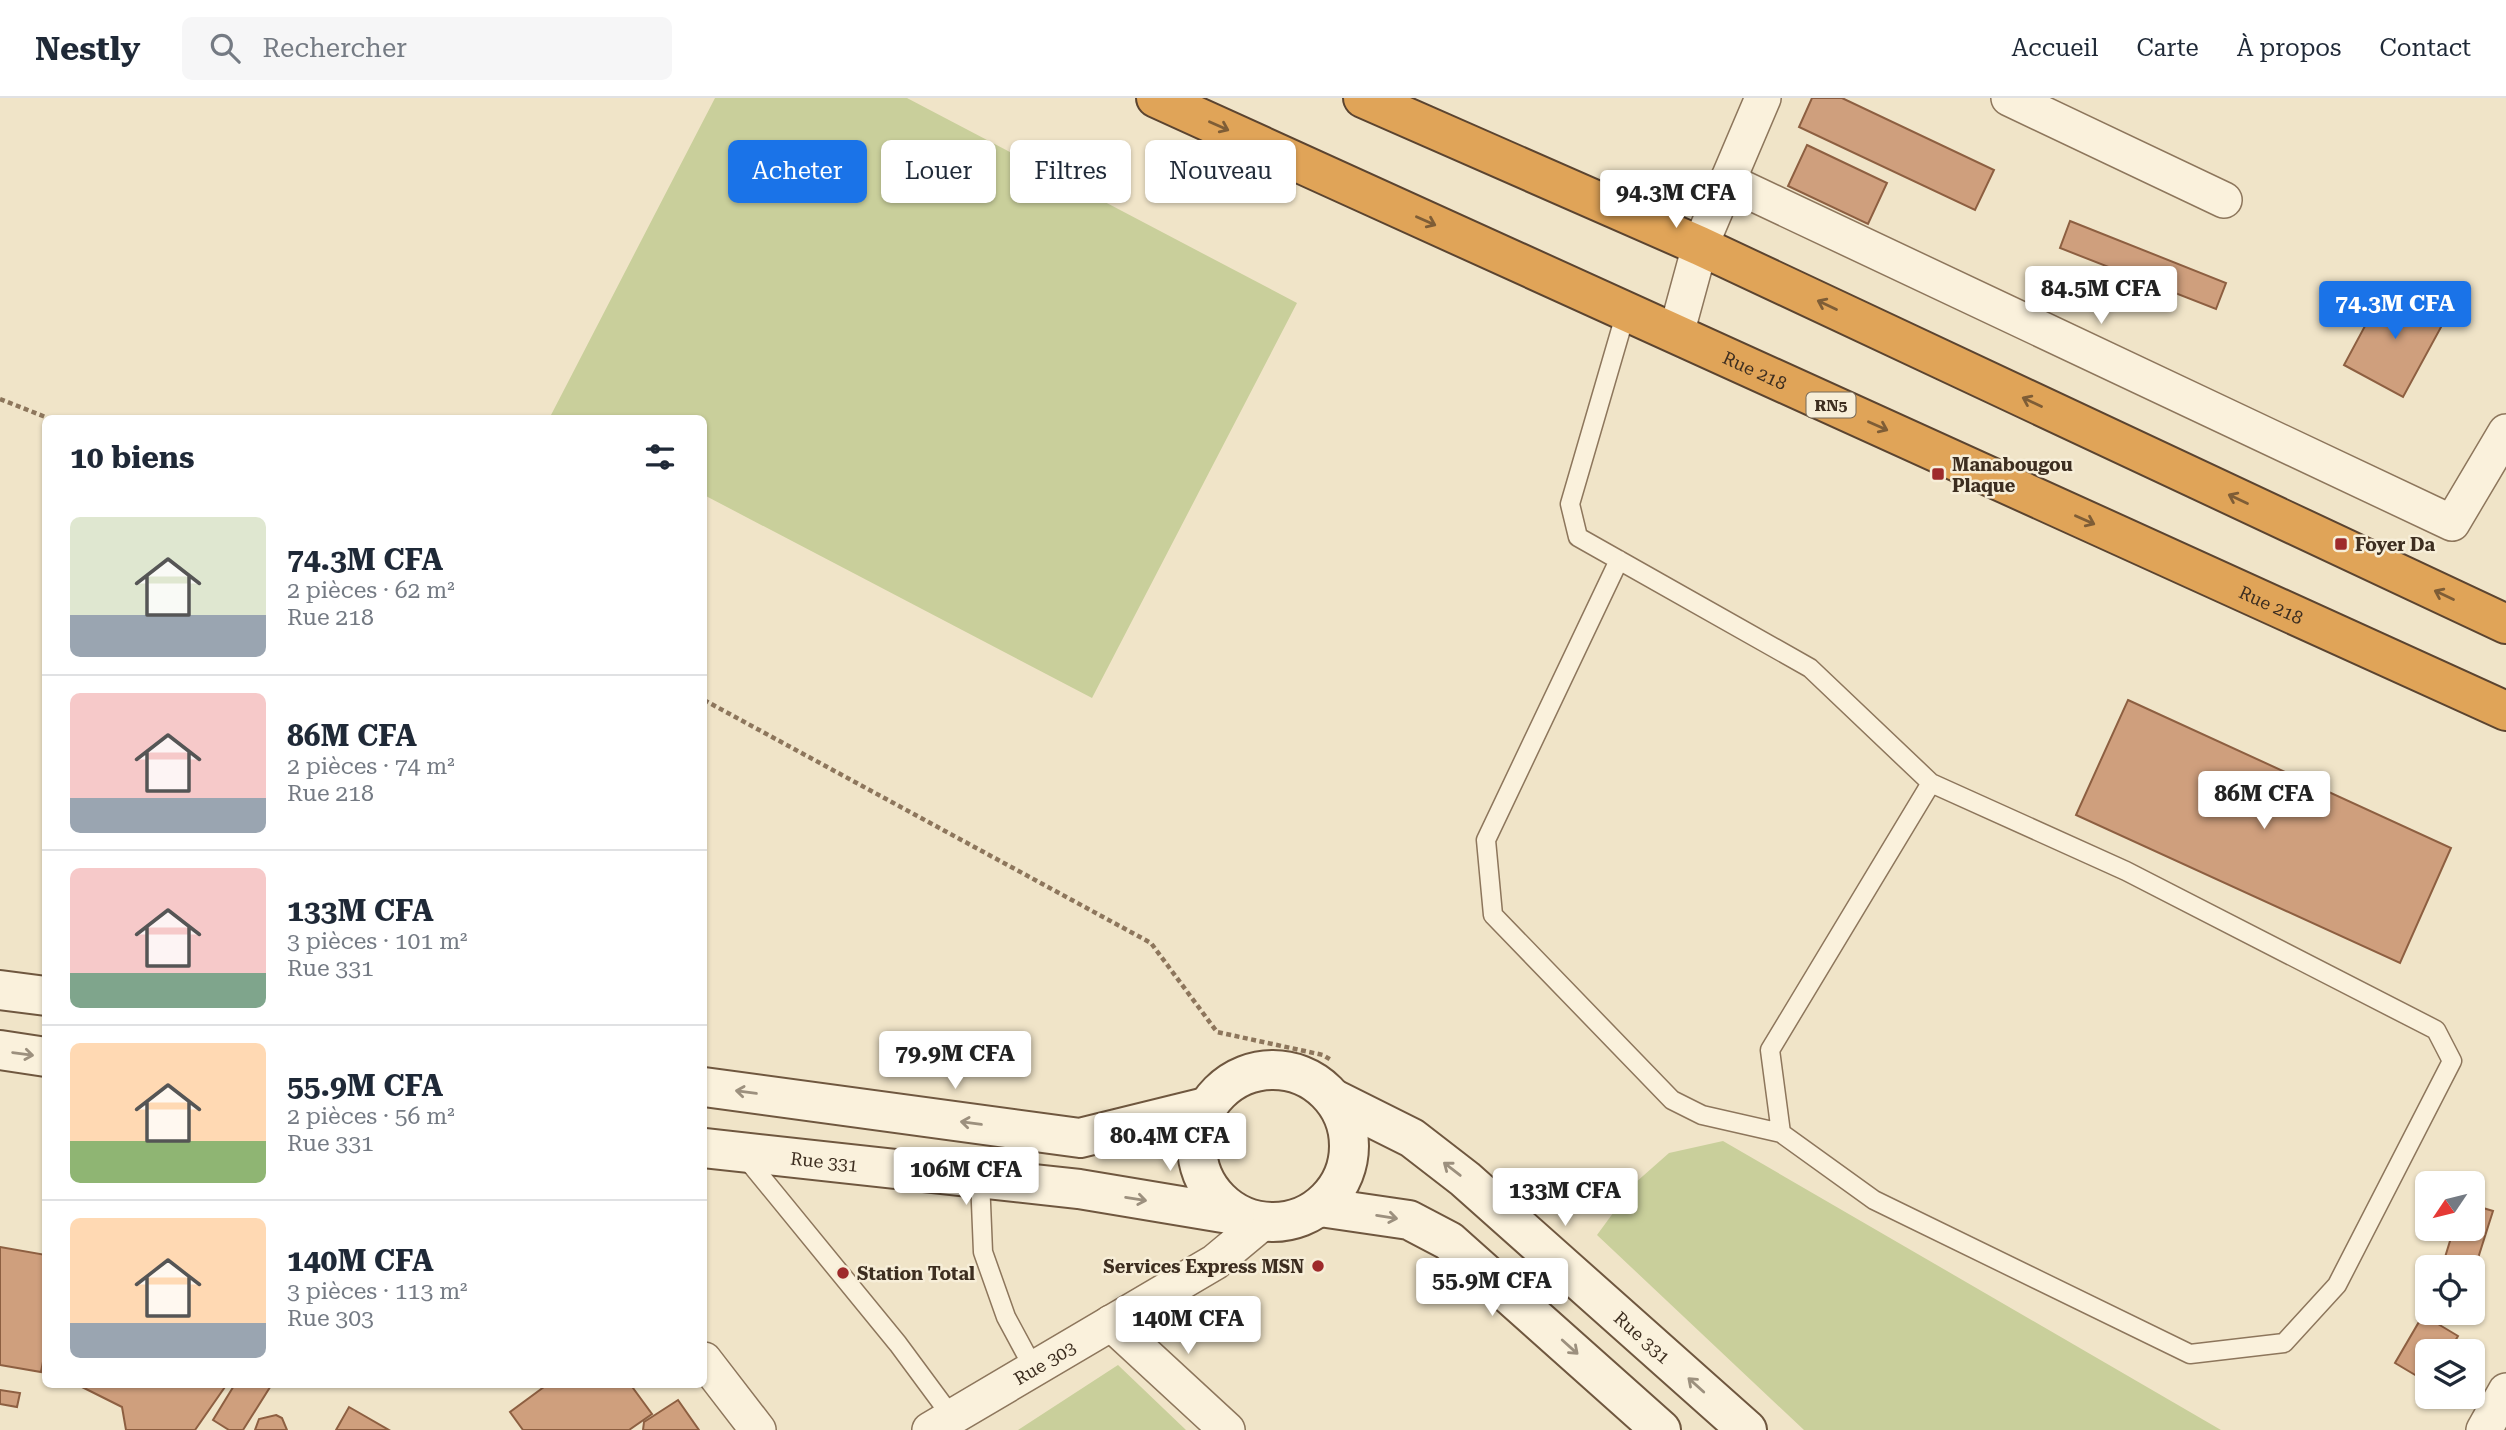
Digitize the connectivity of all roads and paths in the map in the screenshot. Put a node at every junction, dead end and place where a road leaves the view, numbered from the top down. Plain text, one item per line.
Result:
1 (1156, 98) edge
2 (1363, 98) edge
3 (1763, 98) edge
4 (2009, 98) edge
5 (2048, 106) edge
6 (1727, 181) junction
7 (2224, 201) dead end
8 (1700, 246) junction
9 (1626, 312) junction
10 (1676, 334) junction
11 (0, 399) edge
12 (42, 416) edge
13 (2506, 432) edge
14 (1619, 560) junction
15 (2506, 624) edge
16 (707, 702) edge
17 (2506, 711) edge
18 (1931, 783) junction
19 (0, 990) edge
20 (42, 995) edge
21 (0, 1050) edge
22 (42, 1056) edge
23 (1334, 1080) junction
24 (707, 1087) edge
25 (1206, 1107) junction
26 (1782, 1133) junction
27 (707, 1147) edge
28 (741, 1152) junction
29 (980, 1179) junction
30 (1320, 1207) junction
31 (1249, 1218) junction
32 (1111, 1323) junction
33 (707, 1364) edge
34 (1034, 1369) junction
35 (2506, 1391) edge
36 (941, 1423) edge
37 (758, 1430) edge
38 (1227, 1430) edge
39 (1661, 1430) edge
40 (1747, 1430) edge
41 (2484, 1430) edge

1 -> 9 highway, Rue 218 / RN5
2 - 8 highway
3 - 6 street
4 - 5 street
5 - 7 street
6 - 8 street
6 - 13 street
8 - 10 street
15 -> 8 highway
9 - 10 highway, Rue 218 / RN5
9 - 14 lane
10 -> 17 highway, Rue 218 / RN5
11 - 12 path
14 - 18 lane
14 - 26 lane
16 - 23 path
18 - 26 lane
18 - 26 lane
19 - 20 street
21 -> 22 street
23 - 25 street
23 - 30 street
40 -> 23 street, Rue 331
25 -> 24 street
25 - 31 street
27 - 28 street, Rue 331
28 - 29 street, Rue 331
28 - 36 lane
29 -> 31 street, Rue 331
29 - 34 lane
30 - 31 street
30 -> 39 street
31 - 32 street, Rue 303
32 - 34 street, Rue 303
32 - 38 street
33 - 37 street
34 - 36 street, Rue 303
35 - 41 street

